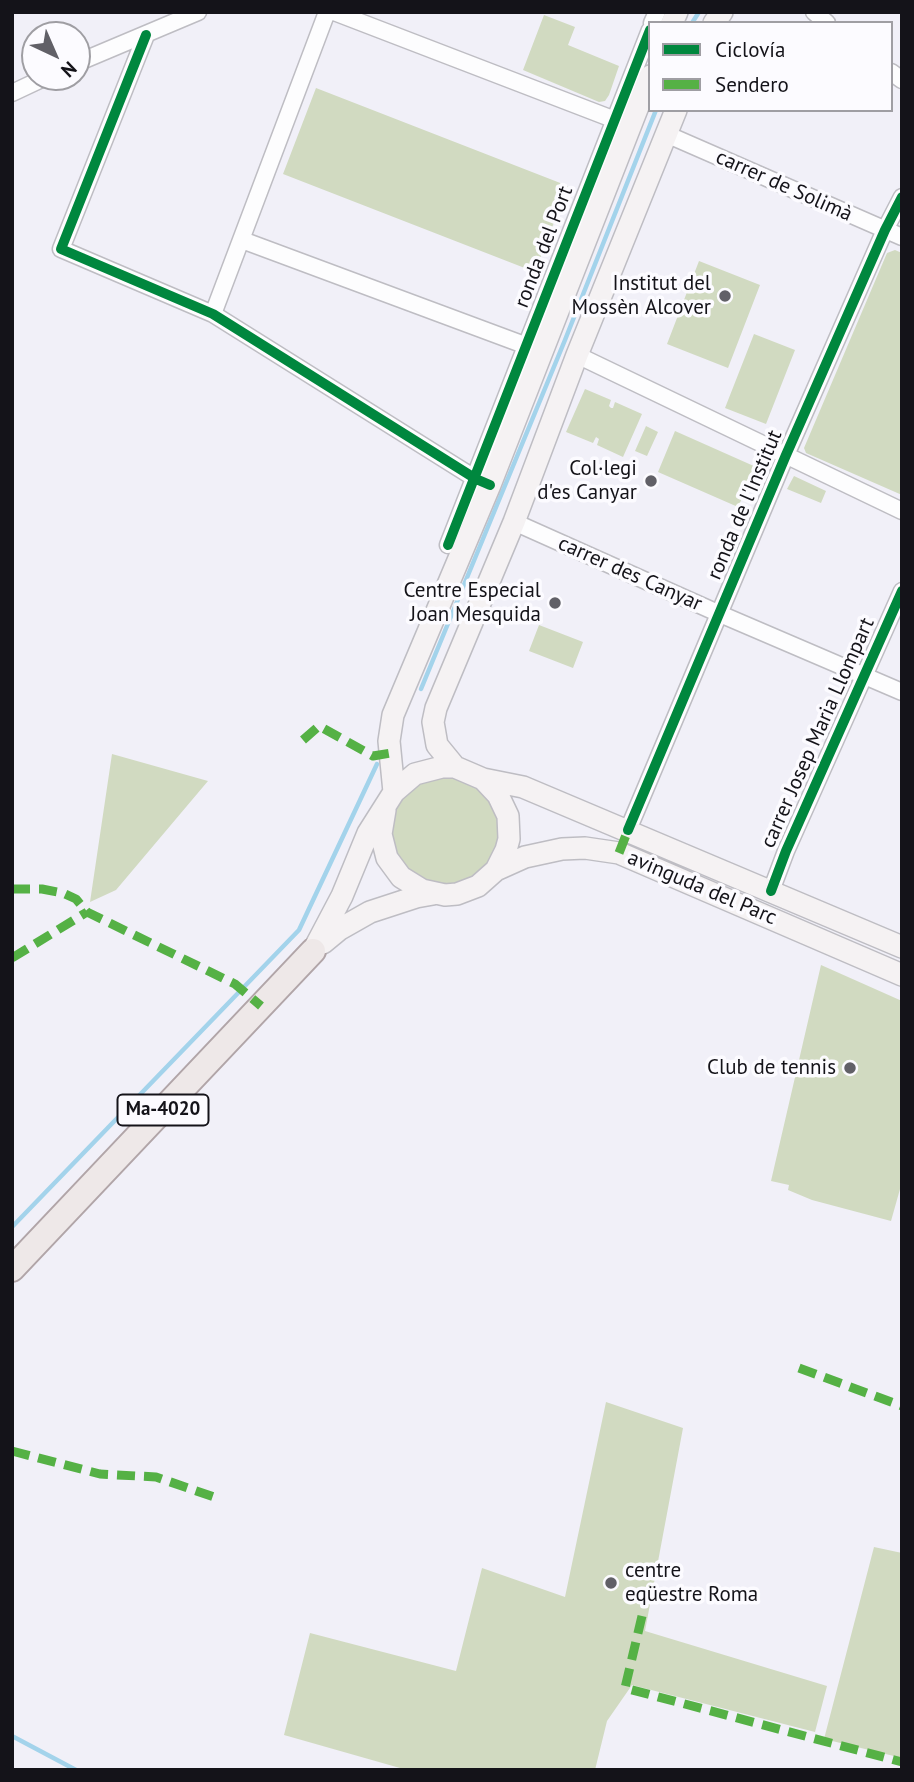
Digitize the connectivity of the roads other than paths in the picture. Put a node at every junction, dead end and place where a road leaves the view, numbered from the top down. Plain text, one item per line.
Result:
1 (198, 12) edge
2 (327, 12) edge
3 (334, 12) edge
4 (146, 35) junction
5 (648, 36) edge
6 (91, 57) edge
7 (648, 79) edge
8 (675, 112) edge
9 (621, 122) junction
10 (666, 134) junction
11 (902, 197) edge
12 (885, 230) junction
13 (902, 237) edge
14 (242, 240) junction
15 (213, 314) junction
16 (527, 346) junction
17 (578, 355) junction
18 (786, 455) junction
19 (483, 482) junction
20 (902, 511) edge
21 (514, 522) junction
22 (448, 545) dead end
23 (902, 591) edge
24 (720, 614) junction
25 (864, 675) junction
26 (902, 691) edge
27 (455, 767) junction
28 (483, 779) junction
29 (390, 801) junction
30 (628, 830) junction
31 (496, 870) junction
32 (771, 891) junction
33 (433, 894) junction
34 (902, 947) edge
35 (313, 951) junction
36 (902, 975) edge
37 (12, 1269) edge

1 - 4 street
2 - 14 street
3 - 9 street
4 - 6 street
4 - 15 street
5 - 9 street, ronda del Port
7 - 9 main road, ronda del Port
8 - 10 main road
9 - 16 street, ronda del Port
9 - 19 main road, ronda del Port
10 - 12 street, carrer de Solimà
10 - 17 main road
11 - 12 street, ronda de l'Institut
12 - 13 street, carrer de Solimà
12 - 18 street, ronda de l'Institut
14 - 15 street
14 - 16 street
15 - 19 street
16 - 19 street, ronda del Port
17 - 18 street
17 - 21 main road
18 - 20 street
18 - 24 street, ronda de l'Institut
19 - 22 street, ronda del Port
19 - 29 main road, ronda del Port
21 - 24 street, carrer des Canyar
21 - 27 main road
23 - 25 street, carrer Josep Maria Llompart
24 - 25 street, carrer des Canyar
24 - 30 street, ronda de l'Institut
25 - 26 street, carrer des Canyar
25 - 32 street, carrer Josep Maria Llompart
27 - 28 main road
27 - 29 main road, Ma-4020
28 - 30 main road, avinguda del Parc
28 - 31 main road
29 - 33 main road
29 - 35 main road, Ma-4020
30 - 32 main road, avinguda del Parc
31 - 33 main road, Ma-4020
31 - 36 main road, avinguda del Parc
32 - 34 main road, avinguda del Parc
33 - 35 main road, Ma-4020
35 - 37 main road, Ma-4020

